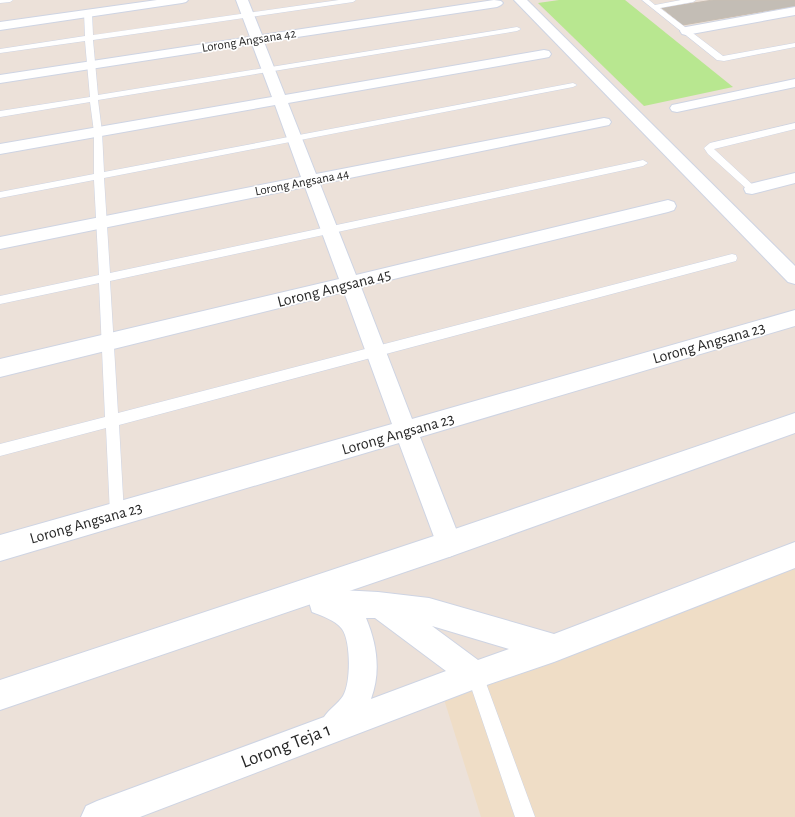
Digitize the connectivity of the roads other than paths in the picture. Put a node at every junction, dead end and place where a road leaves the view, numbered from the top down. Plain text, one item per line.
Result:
1 (10, 0) edge
2 (182, 0) edge
3 (353, 0) edge
4 (523, 0) edge
5 (645, 0) edge
6 (693, 0) edge
7 (0, 1) edge
8 (497, 3) dead end
9 (654, 7) junction
10 (245, 8) edge
11 (795, 11) edge
12 (88, 13) junction
13 (0, 26) edge
14 (517, 29) dead end
15 (686, 31) junction
16 (89, 38) junction
17 (257, 40) junction
18 (795, 45) edge
19 (0, 51) edge
20 (544, 54) dead end
21 (90, 66) junction
22 (269, 71) junction
23 (0, 79) edge
24 (795, 83) edge
25 (572, 85) dead end
26 (94, 99) junction
27 (280, 101) junction
28 (677, 108) dead end
29 (0, 114) edge
30 (604, 122) dead end
31 (795, 126) edge
32 (98, 132) junction
33 (295, 139) junction
34 (0, 149) edge
35 (643, 163) dead end
36 (99, 176) junction
37 (795, 178) edge
38 (311, 181) junction
39 (752, 189) joint
40 (0, 195) edge
41 (668, 206) dead end
42 (102, 223) junction
43 (329, 230) junction
44 (0, 244) edge
45 (732, 258) dead end
46 (795, 277) edge
47 (105, 278) junction
48 (350, 284) junction
49 (0, 300) edge
50 (795, 318) edge
51 (108, 342) junction
52 (376, 352) junction
53 (0, 368) edge
54 (112, 421) junction
55 (795, 422) edge
56 (406, 431) junction
57 (0, 450) edge
58 (117, 514) junction
59 (449, 544) junction
60 (0, 548) edge
61 (795, 555) edge
62 (310, 598) junction
63 (378, 605) junction
64 (554, 648) junction
65 (475, 675) junction
66 (0, 695) edge
67 (332, 729) junction
68 (97, 817) edge
69 (525, 817) edge

1 - 7 lane
2 - 12 street
3 - 10 lane
4 - 46 street
5 - 9 lane
6 - 9 lane
8 - 17 street, Lorong Angsana 42
9 - 15 lane
10 - 16 lane
10 - 17 street
11 - 15 street
12 - 13 street
12 - 16 lane
14 - 22 lane
15 - 18 lane
16 - 19 lane
16 - 21 lane
17 - 21 street, Lorong Angsana 42
17 - 22 street
20 - 27 street
21 - 23 street, Lorong Angsana 42
21 - 26 lane
22 - 26 lane
22 - 27 street
24 - 28 street
25 - 33 lane
26 - 29 lane
26 - 32 lane
27 - 32 street
27 - 33 street
30 - 38 street, Lorong Angsana 44
31 - 39 lane
32 - 34 street
32 - 36 lane
33 - 36 lane
33 - 38 street
35 - 43 lane
36 - 40 lane
36 - 42 lane
37 - 39 street
38 - 42 street, Lorong Angsana 44
38 - 43 street
41 - 48 street, Lorong Angsana 45
42 - 44 street, Lorong Angsana 44
42 - 47 lane
43 - 47 lane
43 - 48 street
45 - 52 lane
47 - 49 lane
47 - 51 lane
48 - 51 street, Lorong Angsana 45
48 - 52 street
50 - 56 street, Lorong Angsana 23
51 - 53 street, Lorong Angsana 45
51 - 54 lane
52 - 54 lane
52 - 56 street
54 - 57 lane
54 - 58 lane
55 - 59 street
56 - 58 street, Lorong Angsana 23
56 - 59 street
58 - 60 street, Lorong Angsana 23
59 - 62 street
61 - 64 street, Lorong Teja 1
62 - 63 street
62 - 66 street
62 - 67 street
63 - 64 street
63 - 65 street
64 - 65 street, Lorong Teja 1
65 - 67 street, Lorong Teja 1
65 - 69 lane
67 - 68 street, Lorong Teja 1

